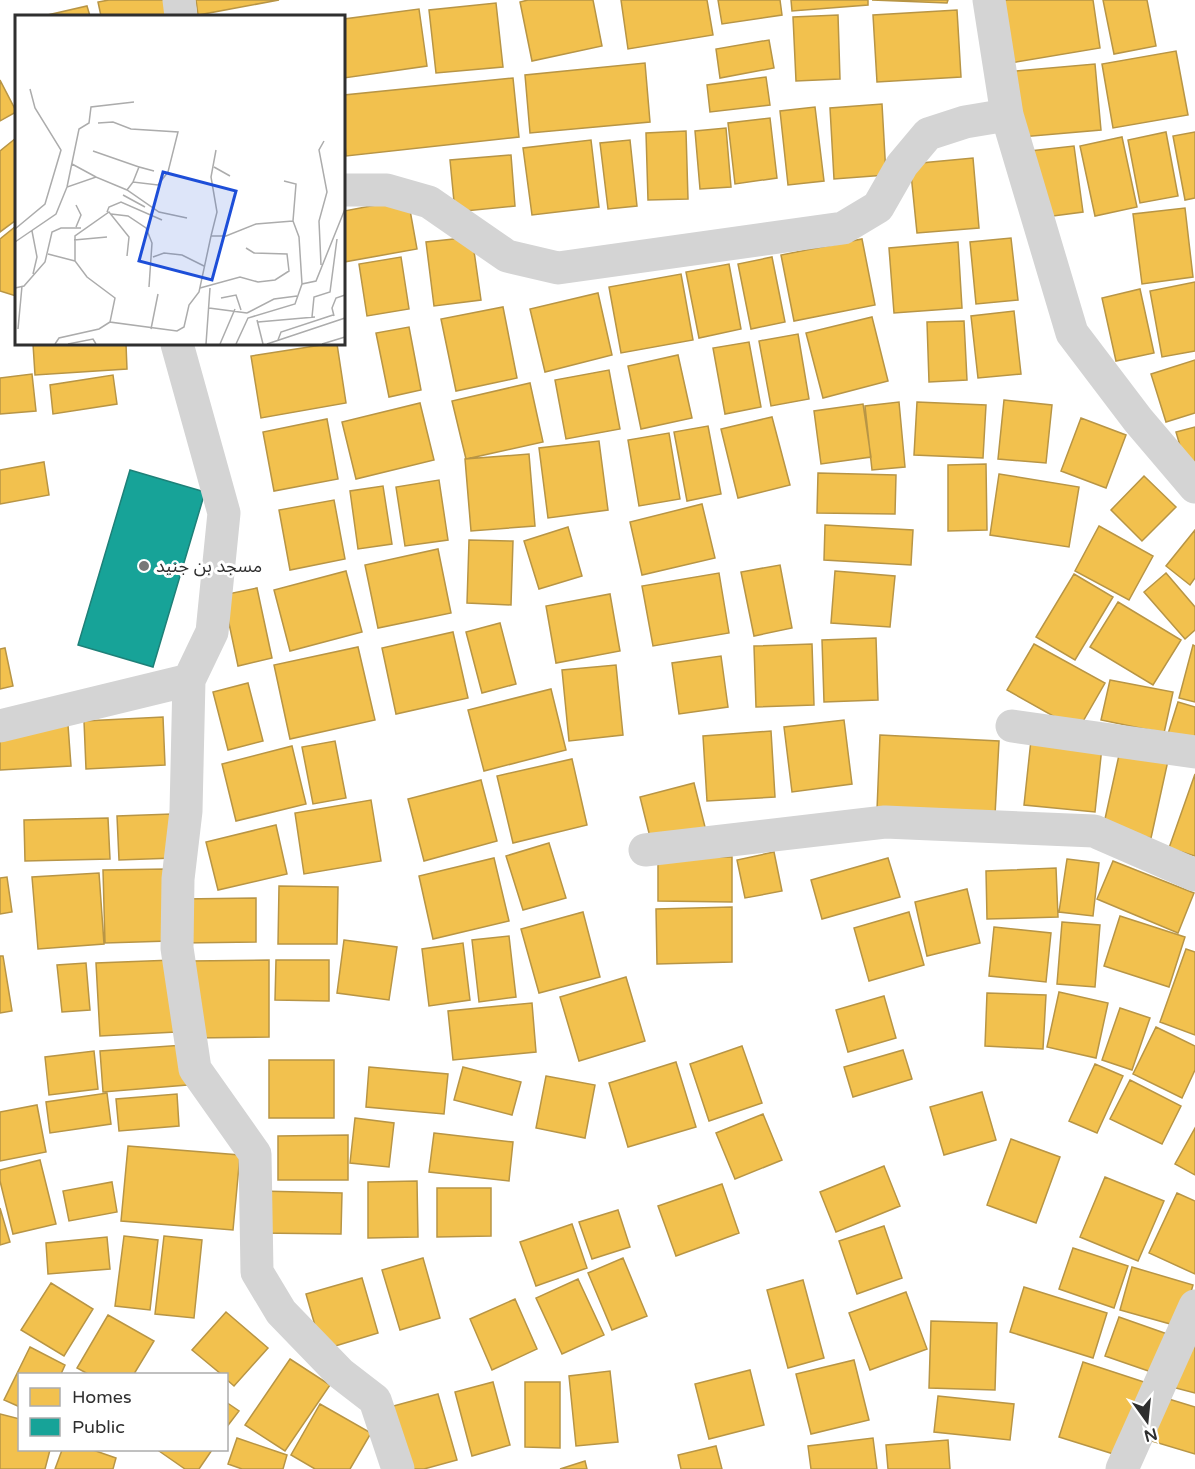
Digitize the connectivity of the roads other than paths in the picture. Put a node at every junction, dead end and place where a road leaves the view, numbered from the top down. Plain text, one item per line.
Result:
1 (178, 0) edge
2 (989, 0) edge
3 (182, 15) edge
4 (1007, 115) junction
5 (345, 190) edge
6 (177, 345) edge
7 (1195, 487) edge
8 (189, 680) junction
9 (0, 726) edge
10 (1012, 726) dead end
11 (1195, 752) edge
12 (645, 850) dead end
13 (1195, 875) edge
14 (1195, 1306) edge
15 (398, 1469) edge
16 (1122, 1469) edge

1 - 3 street
2 - 4 street
4 - 5 street
4 - 7 street
6 - 8 street
8 - 9 street
8 - 15 street
10 - 11 street
12 - 13 street
14 - 16 street

